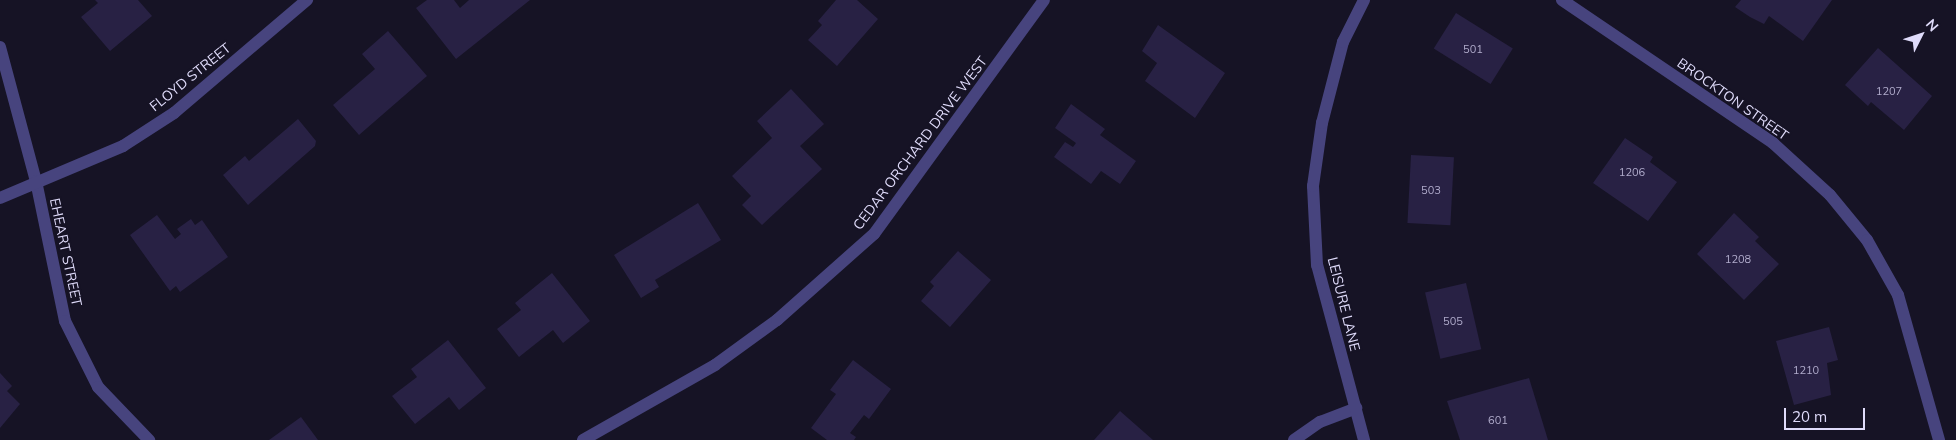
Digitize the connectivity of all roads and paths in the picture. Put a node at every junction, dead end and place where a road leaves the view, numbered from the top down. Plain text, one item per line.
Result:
1 (307, 0) edge
2 (1044, 0) edge
3 (1364, 0) edge
4 (1562, 0) edge
5 (0, 47) edge
6 (36, 181) junction
7 (0, 198) edge
8 (1356, 408) junction
9 (149, 440) edge
10 (583, 440) edge
11 (1294, 440) edge
12 (1364, 440) edge
13 (1939, 440) edge

1 - 6 street, FLOYD STREET
2 - 10 street, CEDAR ORCHARD DRIVE WEST
3 - 8 street, LEISURE LANE
4 - 13 street, BROCKTON STREET
5 - 6 street, EHEART STREET
6 - 7 street, FLOYD STREET
6 - 9 street, EHEART STREET
8 - 11 street
8 - 12 street, LEISURE LANE

